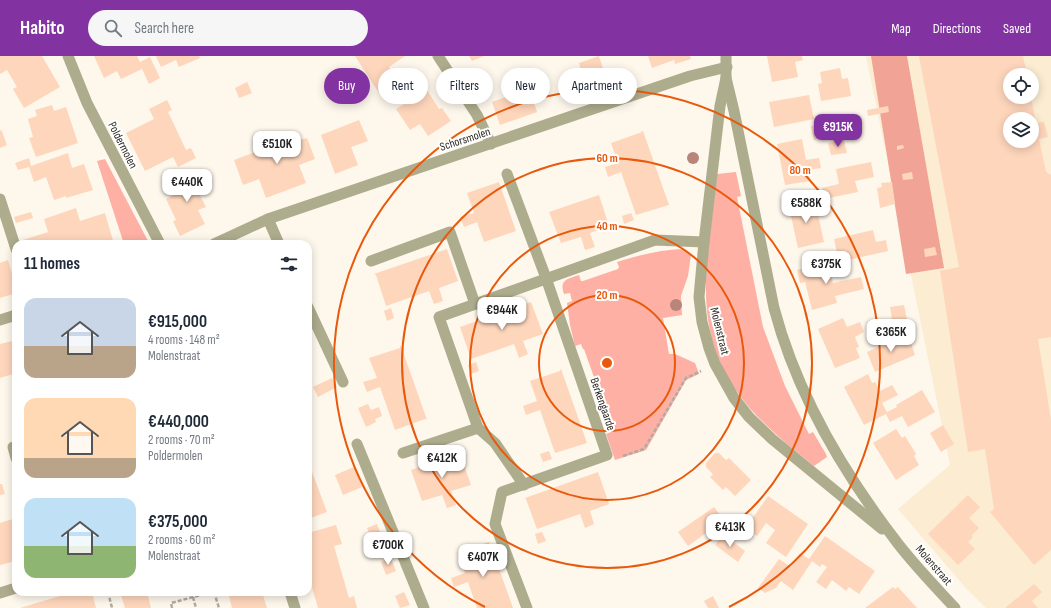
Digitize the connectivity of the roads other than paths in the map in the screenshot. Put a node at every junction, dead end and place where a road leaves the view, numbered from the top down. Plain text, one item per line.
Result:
1 (68, 56) edge
2 (438, 56) edge
3 (726, 67) edge
4 (491, 144) junction
5 (507, 174) dead end
6 (1, 203) edge
7 (268, 219) junction
8 (13, 240) edge
9 (158, 240) edge
10 (223, 240) edge
11 (277, 240) edge
12 (704, 242) junction
13 (371, 261) dead end
14 (546, 278) junction
15 (475, 304) junction
16 (12, 316) edge
17 (312, 316) edge
18 (0, 320) edge
19 (343, 382) dead end
20 (478, 428) junction
21 (357, 444) dead end
22 (404, 454) dead end
23 (524, 485) junction
24 (893, 538) junction
25 (12, 589) edge
26 (0, 593) edge
27 (291, 596) edge
28 (295, 608) edge
29 (424, 608) edge
30 (527, 608) edge
31 (954, 608) edge

1 - 9 street, Poldermolen
2 - 4 street
3 - 4 street, Schorsmolen
3 - 12 street, Molenstraat
3 - 24 street, Molenstraat
4 - 7 street, Schorsmolen
5 - 14 street, Berkengaarde
6 - 8 street
7 - 10 street, Schorsmolen
7 - 11 street
12 - 14 street
12 - 24 street, Molenstraat
13 - 15 street
14 - 15 street
14 - 23 street, Berkengaarde
15 - 20 street
16 - 18 street
17 - 19 street
20 - 22 street
20 - 23 street
21 - 29 street
23 - 30 street
24 - 31 street, Molenstraat
25 - 26 street
27 - 28 street

